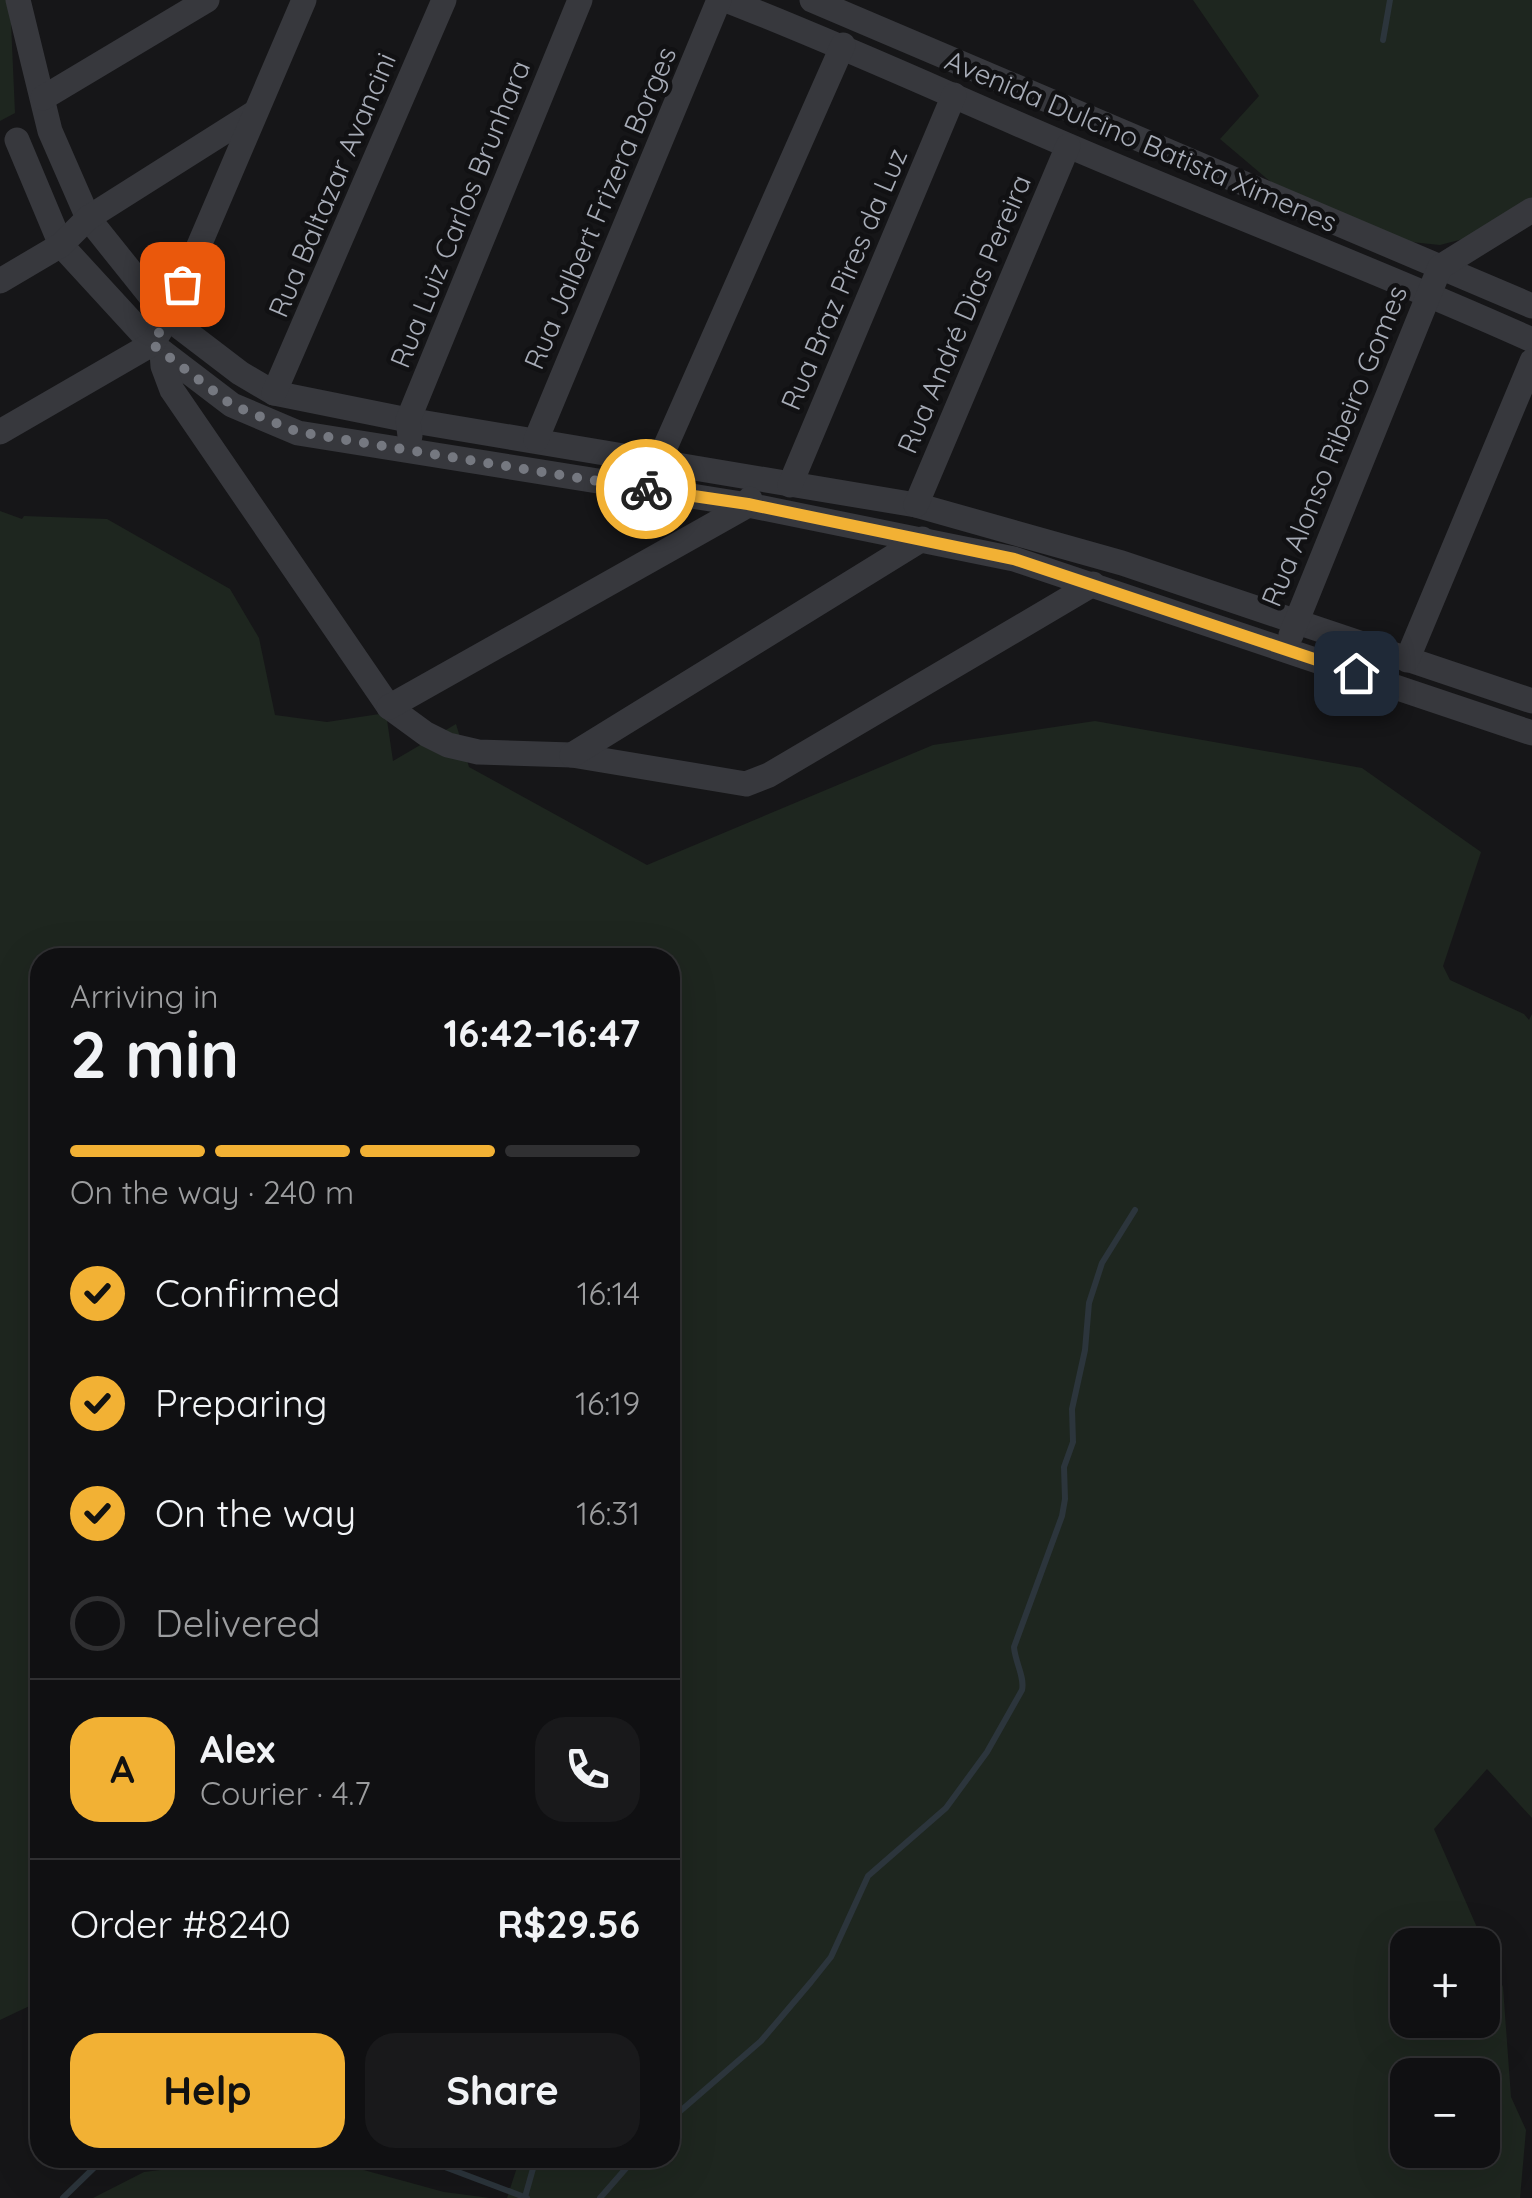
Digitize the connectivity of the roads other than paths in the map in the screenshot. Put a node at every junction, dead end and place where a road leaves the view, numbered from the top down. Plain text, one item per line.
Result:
1 (18, 0) edge
2 (207, 0) edge
3 (304, 0) edge
4 (444, 0) edge
5 (580, 0) edge
6 (722, 0) edge
7 (812, 0) edge
8 (843, 45) junction
9 (954, 96) junction
10 (42, 98) junction
11 (254, 113) junction
12 (50, 131) junction
13 (9, 144) edge
14 (1068, 146) junction
15 (1532, 210) edge
16 (88, 218) junction
17 (61, 245) junction
18 (1440, 267) junction
19 (0, 281) edge
20 (1428, 293) junction
21 (1532, 306) edge
22 (168, 318) junction
23 (1532, 340) edge
24 (157, 348) junction
25 (1532, 360) edge
26 (274, 393) junction
27 (408, 420) junction
28 (0, 432) edge
29 (536, 440) junction
30 (412, 453) junction
31 (659, 461) junction
32 (790, 485) junction
33 (753, 493) junction
34 (916, 505) junction
35 (1024, 534) junction
36 (922, 539) junction
37 (1014, 559) junction
38 (1092, 584) junction
39 (1296, 622) junction
40 (1286, 649) junction
41 (1407, 660) junction
42 (1530, 696) edge
43 (389, 707) junction
44 (1532, 733) edge
45 (572, 755) junction

1 - 10 street
2 - 10 street
3 - 11 street
4 - 26 street, Rua Baltazar Avancini
5 - 27 street, Rua Luiz Carlos Brunhara
6 - 8 street, Avenida Dulcino Batista Ximenes
6 - 29 street, Rua Jalbert Frizera Borges
7 - 18 street, Avenida Dulcino Batista Ximenes
8 - 9 street, Avenida Dulcino Batista Ximenes
8 - 31 street
9 - 14 street, Avenida Dulcino Batista Ximenes
9 - 32 street, Rua Braz Pires da Luz
10 - 12 street
11 - 16 street
11 - 22 street
12 - 13 street
12 - 16 street
13 - 17 street
14 - 20 street, Avenida Dulcino Batista Ximenes
14 - 34 street, Rua André Dias Pereira
15 - 18 street
16 - 17 street
16 - 22 street
17 - 19 street
17 - 24 street
18 - 20 street, Rua Alonso Ribeiro Gomes
18 - 21 street, Avenida Dulcino Batista Ximenes
20 - 23 street, Avenida Dulcino Batista Ximenes
20 - 39 street, Rua Alonso Ribeiro Gomes
22 - 24 street
22 - 26 street
24 - 28 street
24 - 30 street
24 - 43 street
25 - 41 street
26 - 27 street
27 - 29 street
27 - 30 street, Rua Luiz Carlos Brunhara
29 - 31 street
30 - 33 street
31 - 33 street
32 - 33 street
32 - 34 street
33 - 36 street
33 - 43 street
34 - 35 street
35 - 37 street
35 - 39 street
36 - 37 street
36 - 45 street
37 - 38 street
38 - 40 street
38 - 45 street
39 - 40 street, Rua Alonso Ribeiro Gomes
39 - 41 street
40 - 44 street
41 - 42 street
43 - 45 street

